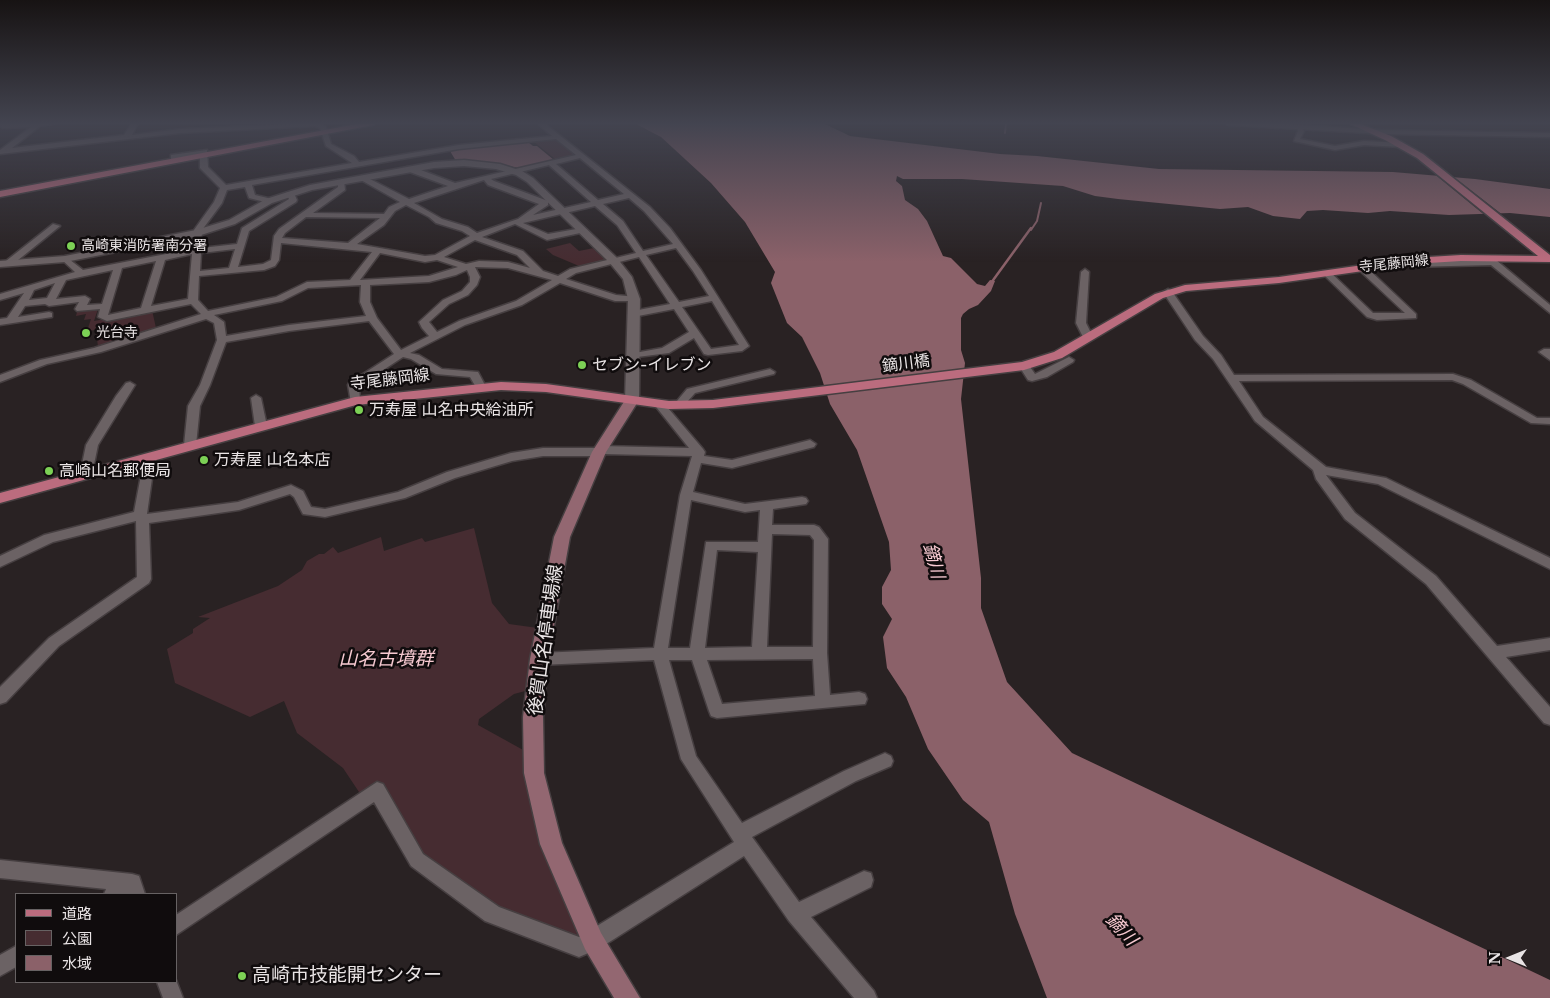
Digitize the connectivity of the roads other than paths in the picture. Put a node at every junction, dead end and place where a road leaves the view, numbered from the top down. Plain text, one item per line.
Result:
1 (127, 170) edge
2 (206, 170) edge
3 (333, 170) edge
4 (360, 170) edge
5 (407, 170) edge
6 (412, 170) edge
7 (509, 170) edge
8 (520, 170) edge
9 (560, 170) edge
10 (598, 170) edge
11 (1438, 170) edge
12 (514, 171) junction
13 (485, 177) junction
14 (364, 178) junction
15 (340, 182) junction
16 (248, 185) junction
17 (455, 186) junction
18 (224, 188) junction
19 (290, 193) junction
20 (0, 194) edge
21 (630, 195) junction
22 (269, 201) junction
23 (408, 202) junction
24 (597, 203) junction
25 (564, 211) junction
26 (305, 215) junction
27 (385, 216) junction
28 (262, 221) junction
29 (519, 222) junction
30 (292, 224) junction
31 (56, 226) dead end
32 (582, 230) junction
33 (198, 233) junction
34 (476, 236) junction
35 (278, 240) junction
36 (678, 245) junction
37 (240, 246) junction
38 (349, 246) junction
39 (378, 250) junction
40 (196, 251) junction
41 (640, 253) junction
42 (436, 257) junction
43 (161, 258) junction
44 (1547, 258) edge
45 (64, 259) junction
46 (613, 260) junction
47 (1404, 262) junction
48 (5, 264) edge
49 (467, 266) junction
50 (118, 267) junction
51 (1361, 267) junction
52 (233, 270) junction
53 (1085, 272) dead end
54 (81, 273) junction
55 (540, 273) junction
56 (1326, 273) junction
57 (195, 274) junction
58 (63, 278) junction
59 (557, 280) junction
60 (353, 282) junction
61 (366, 282) junction
62 (29, 289) junction
63 (1168, 292) junction
64 (0, 296) edge
65 (715, 298) junction
66 (634, 299) junction
67 (50, 300) junction
68 (193, 301) junction
69 (21, 304) junction
70 (677, 305) junction
71 (106, 306) junction
72 (144, 310) junction
73 (1550, 310) edge
74 (633, 314) junction
75 (49, 315) dead end
76 (207, 315) junction
77 (372, 318) junction
78 (5, 321) edge
79 (695, 333) junction
80 (435, 336) junction
81 (1088, 337) junction
82 (222, 340) junction
83 (1550, 352) edge
84 (402, 353) junction
85 (633, 356) junction
86 (1550, 357) edge
87 (1069, 360) dead end
88 (1022, 367) junction
89 (770, 372) dead end
90 (1232, 378) junction
91 (0, 379) edge
92 (130, 385) dead end
93 (481, 387) junction
94 (796, 394) joint
95 (256, 398) dead end
96 (632, 400) junction
97 (355, 401) junction
98 (658, 403) junction
99 (682, 405) junction
100 (1550, 421) edge
101 (261, 426) junction
102 (810, 444) dead end
103 (190, 445) junction
104 (600, 451) junction
105 (698, 455) junction
106 (149, 457) junction
107 (1319, 469) junction
108 (86, 474) junction
109 (686, 495) junction
110 (0, 498) edge
111 (802, 501) dead end
112 (766, 506) junction
113 (141, 517) junction
114 (766, 529) junction
115 (764, 547) junction
116 (0, 562) edge
117 (1550, 564) edge
118 (1550, 644) edge
119 (820, 652) junction
120 (759, 653) junction
121 (1493, 653) junction
122 (660, 654) junction
123 (697, 654) junction
124 (539, 660) junction
125 (0, 697) edge
126 (859, 699) dead end
127 (823, 701) junction
128 (1550, 718) edge
129 (885, 761) dead end
130 (743, 839) junction
131 (0, 869) edge
132 (864, 880) dead end
133 (134, 888) edge
134 (117, 893) edge
135 (796, 914) junction
136 (178, 925) edge
137 (594, 941) junction
138 (15, 957) edge
139 (0, 966) edge
140 (166, 983) edge
141 (172, 998) edge
142 (628, 998) edge
143 (867, 998) edge

1 - 20 main road
2 - 18 street
3 - 16 street
4 - 14 street
5 - 14 street
6 - 17 street
7 - 12 street
8 - 12 street
9 - 24 street
10 - 21 street
11 - 44 main road, 寺尾藤岡線
12 - 13 street
12 - 25 street
13 - 17 street
13 - 29 street
14 - 15 street
14 - 23 street
15 - 19 street
15 - 26 street
16 - 18 street
16 - 22 street
17 - 23 street
18 - 33 street
19 - 22 street
19 - 28 street
21 - 24 street
21 - 36 street
22 - 33 street
23 - 27 street
23 - 34 street
24 - 25 street
24 - 41 street
25 - 29 street
25 - 32 street
26 - 27 street
26 - 30 street
27 - 38 street
28 - 30 street
28 - 37 street
29 - 32 street
29 - 34 street
30 - 35 street
31 - 48 street
32 - 46 street
33 - 40 street
33 - 45 street
34 - 42 street
34 - 55 street
35 - 38 street
35 - 52 street
36 - 41 street
36 - 65 street
37 - 40 street
37 - 52 street
38 - 39 street
39 - 42 street
39 - 60 street
40 - 43 street
40 - 57 street
41 - 46 street
41 - 70 street
42 - 49 street
43 - 50 street
43 - 72 street
44 - 47 main road, 寺尾藤岡線
45 - 48 street
45 - 54 street
46 - 59 street
46 - 66 street
47 - 51 main road, 寺尾藤岡線
47 - 73 street
49 - 55 street
49 - 61 street
49 - 80 street
50 - 54 street
50 - 71 street
51 - 56 main road, 寺尾藤岡線
51 - 56 street
52 - 57 street
53 - 81 street
54 - 58 street
55 - 59 street
56 - 63 main road, 寺尾藤岡線
57 - 68 street
58 - 62 street
58 - 67 street
59 - 66 street
59 - 80 street
60 - 61 street
60 - 76 street
61 - 77 street
62 - 64 street
62 - 69 street
63 - 81 main road, 寺尾藤岡線
63 - 90 street
65 - 70 street
65 - 79 street
66 - 74 street
67 - 69 street
67 - 71 street
68 - 72 street
68 - 76 street
69 - 78 street
70 - 74 street
70 - 79 street
71 - 72 street
74 - 85 street
75 - 78 street
76 - 82 street
76 - 91 street
77 - 82 street
77 - 84 street
79 - 85 street
80 - 84 street
81 - 88 main road, 寺尾藤岡線
82 - 103 street
83 - 86 street
84 - 93 street
84 - 97 street
85 - 96 street
87 - 88 street
88 - 94 main road, 鏑川橋
89 - 99 street
90 - 100 street
90 - 107 street
92 - 108 street
93 - 96 main road, 寺尾藤岡線
93 - 97 main road, 寺尾藤岡線
94 - 99 main road, 寺尾藤岡線
95 - 101 street
96 - 98 main road, 寺尾藤岡線
96 - 104 main road, 後賀山名停車場線
97 - 101 main road, 寺尾藤岡線
98 - 99 main road, 寺尾藤岡線
98 - 105 street
101 - 103 main road, 寺尾藤岡線
102 - 105 street
103 - 106 main road, 寺尾藤岡線
104 - 105 street
104 - 113 street
104 - 124 main road, 後賀山名停車場線
105 - 109 street
106 - 108 main road, 寺尾藤岡線
106 - 113 street
107 - 117 street
107 - 121 street
108 - 110 main road, 寺尾藤岡線
109 - 112 street
109 - 122 street
111 - 112 street
112 - 114 street
113 - 116 street
113 - 125 street
114 - 115 street
114 - 119 street
115 - 120 street
115 - 123 street
118 - 121 street
119 - 120 street
119 - 127 street
120 - 123 street
121 - 128 street
122 - 123 street
122 - 124 street
122 - 130 street
123 - 127 street
124 - 137 main road, 後賀山名停車場線
126 - 127 street
129 - 130 street
130 - 135 street
130 - 137 street
131 - 133 street
132 - 135 street
133 - 134 street
135 - 143 street
136 - 137 street
137 - 142 main road, 後賀山名停車場線
138 - 139 street
140 - 141 street

